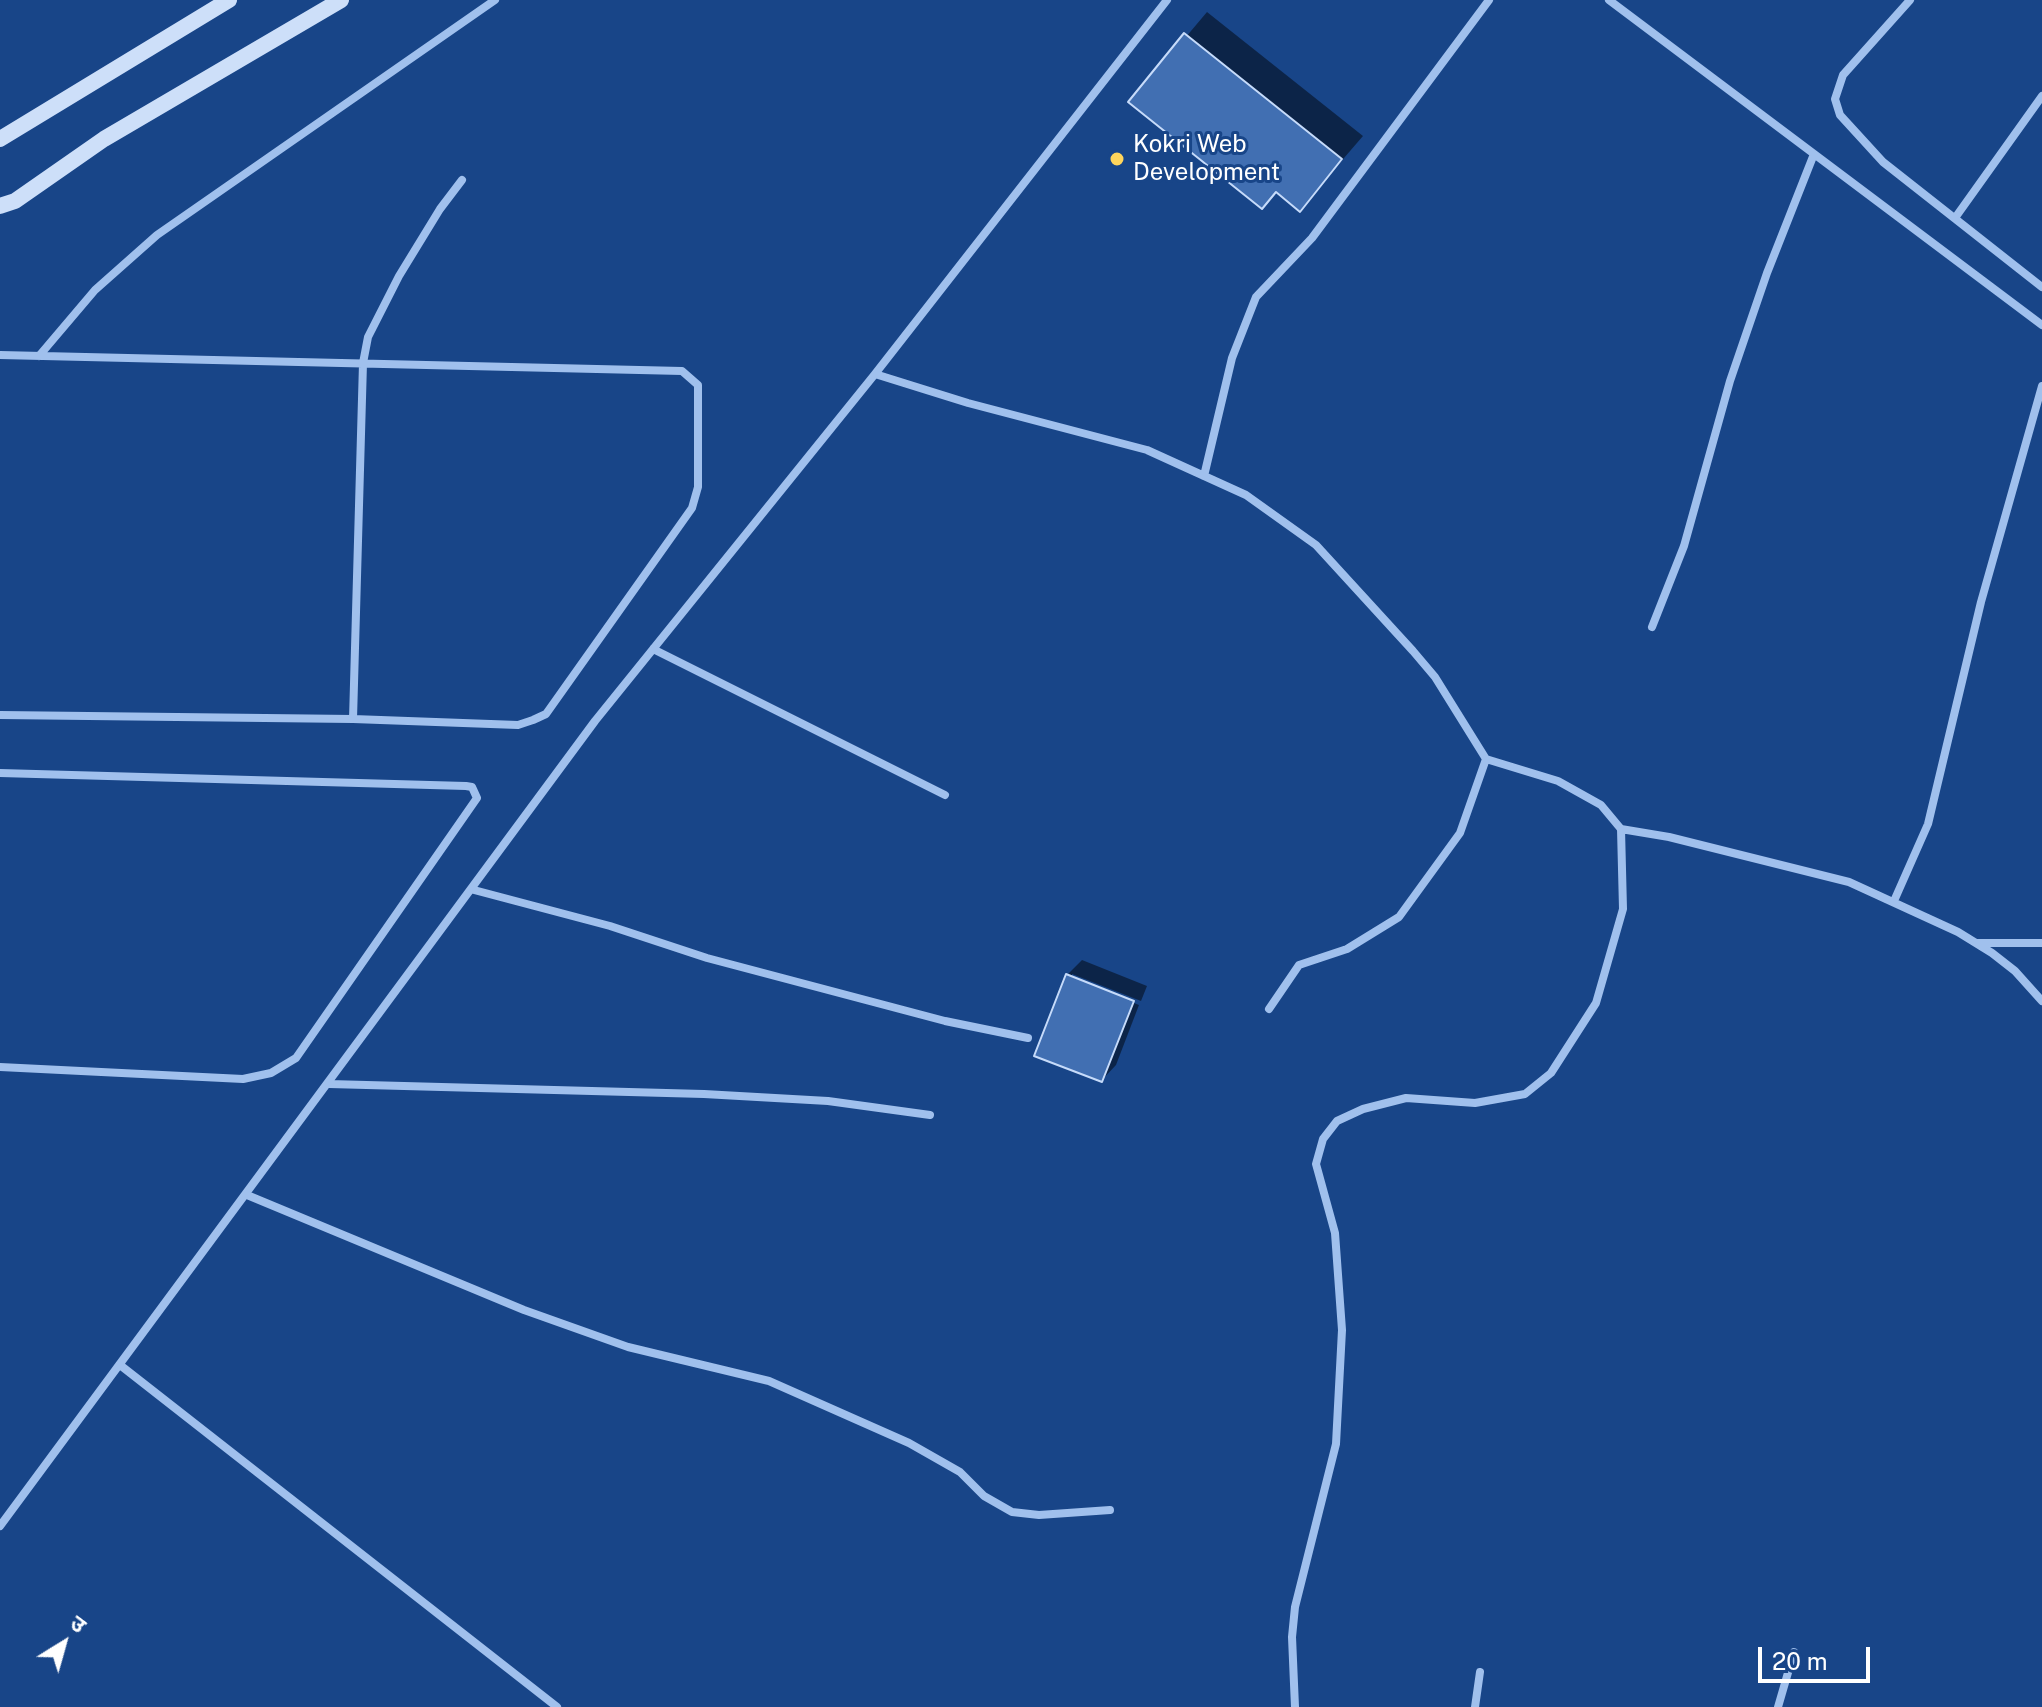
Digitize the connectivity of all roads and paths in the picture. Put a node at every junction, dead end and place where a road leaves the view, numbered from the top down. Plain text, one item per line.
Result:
1 (229, 0) edge
2 (341, 0) edge
3 (495, 0) edge
4 (1167, 0) edge
5 (1489, 0) edge
6 (1609, 0) edge
7 (1910, 0) edge
8 (2042, 96) edge
9 (0, 139) edge
10 (1814, 154) junction
11 (462, 180) dead end
12 (0, 206) edge
13 (1955, 218) junction
14 (2042, 287) edge
15 (2042, 325) edge
16 (0, 355) edge
17 (39, 356) junction
18 (363, 363) junction
19 (875, 374) junction
20 (2042, 386) edge
21 (1204, 476) junction
22 (1652, 627) dead end
23 (653, 649) junction
24 (0, 715) edge
25 (353, 719) junction
26 (1486, 759) junction
27 (0, 773) edge
28 (945, 795) dead end
29 (1621, 829) junction
30 (474, 890) junction
31 (1894, 901) junction
32 (1976, 943) junction
33 (2042, 943) edge
34 (2042, 1001) edge
35 (1269, 1009) dead end
36 (1028, 1038) dead end
37 (0, 1067) edge
38 (329, 1084) junction
39 (930, 1115) dead end
40 (247, 1195) junction
41 (120, 1365) junction
42 (1110, 1510) dead end
43 (0, 1526) edge
44 (1794, 1652) dead end
45 (1480, 1672) dead end
46 (557, 1707) edge
47 (1295, 1707) edge
48 (1475, 1707) edge
49 (1778, 1707) edge

1 - 9 main road
2 - 12 main road
3 - 17 street
4 - 19 street
5 - 21 street
6 - 10 street
7 - 13 street
8 - 13 street
10 - 15 street
10 - 22 street
11 - 18 street
13 - 14 street
16 - 17 street
17 - 18 street
18 - 25 street
18 - 25 street
19 - 21 street
19 - 23 street
20 - 31 street
21 - 26 street
23 - 28 street
23 - 30 street
24 - 25 street
26 - 29 street
26 - 35 street
27 - 37 street
29 - 31 street
29 - 47 street
30 - 36 street
30 - 38 street
31 - 32 street
32 - 33 street
32 - 34 street
38 - 39 street
38 - 40 street
40 - 41 street
40 - 42 street
41 - 43 street
41 - 46 street
44 - 49 street
45 - 48 street

